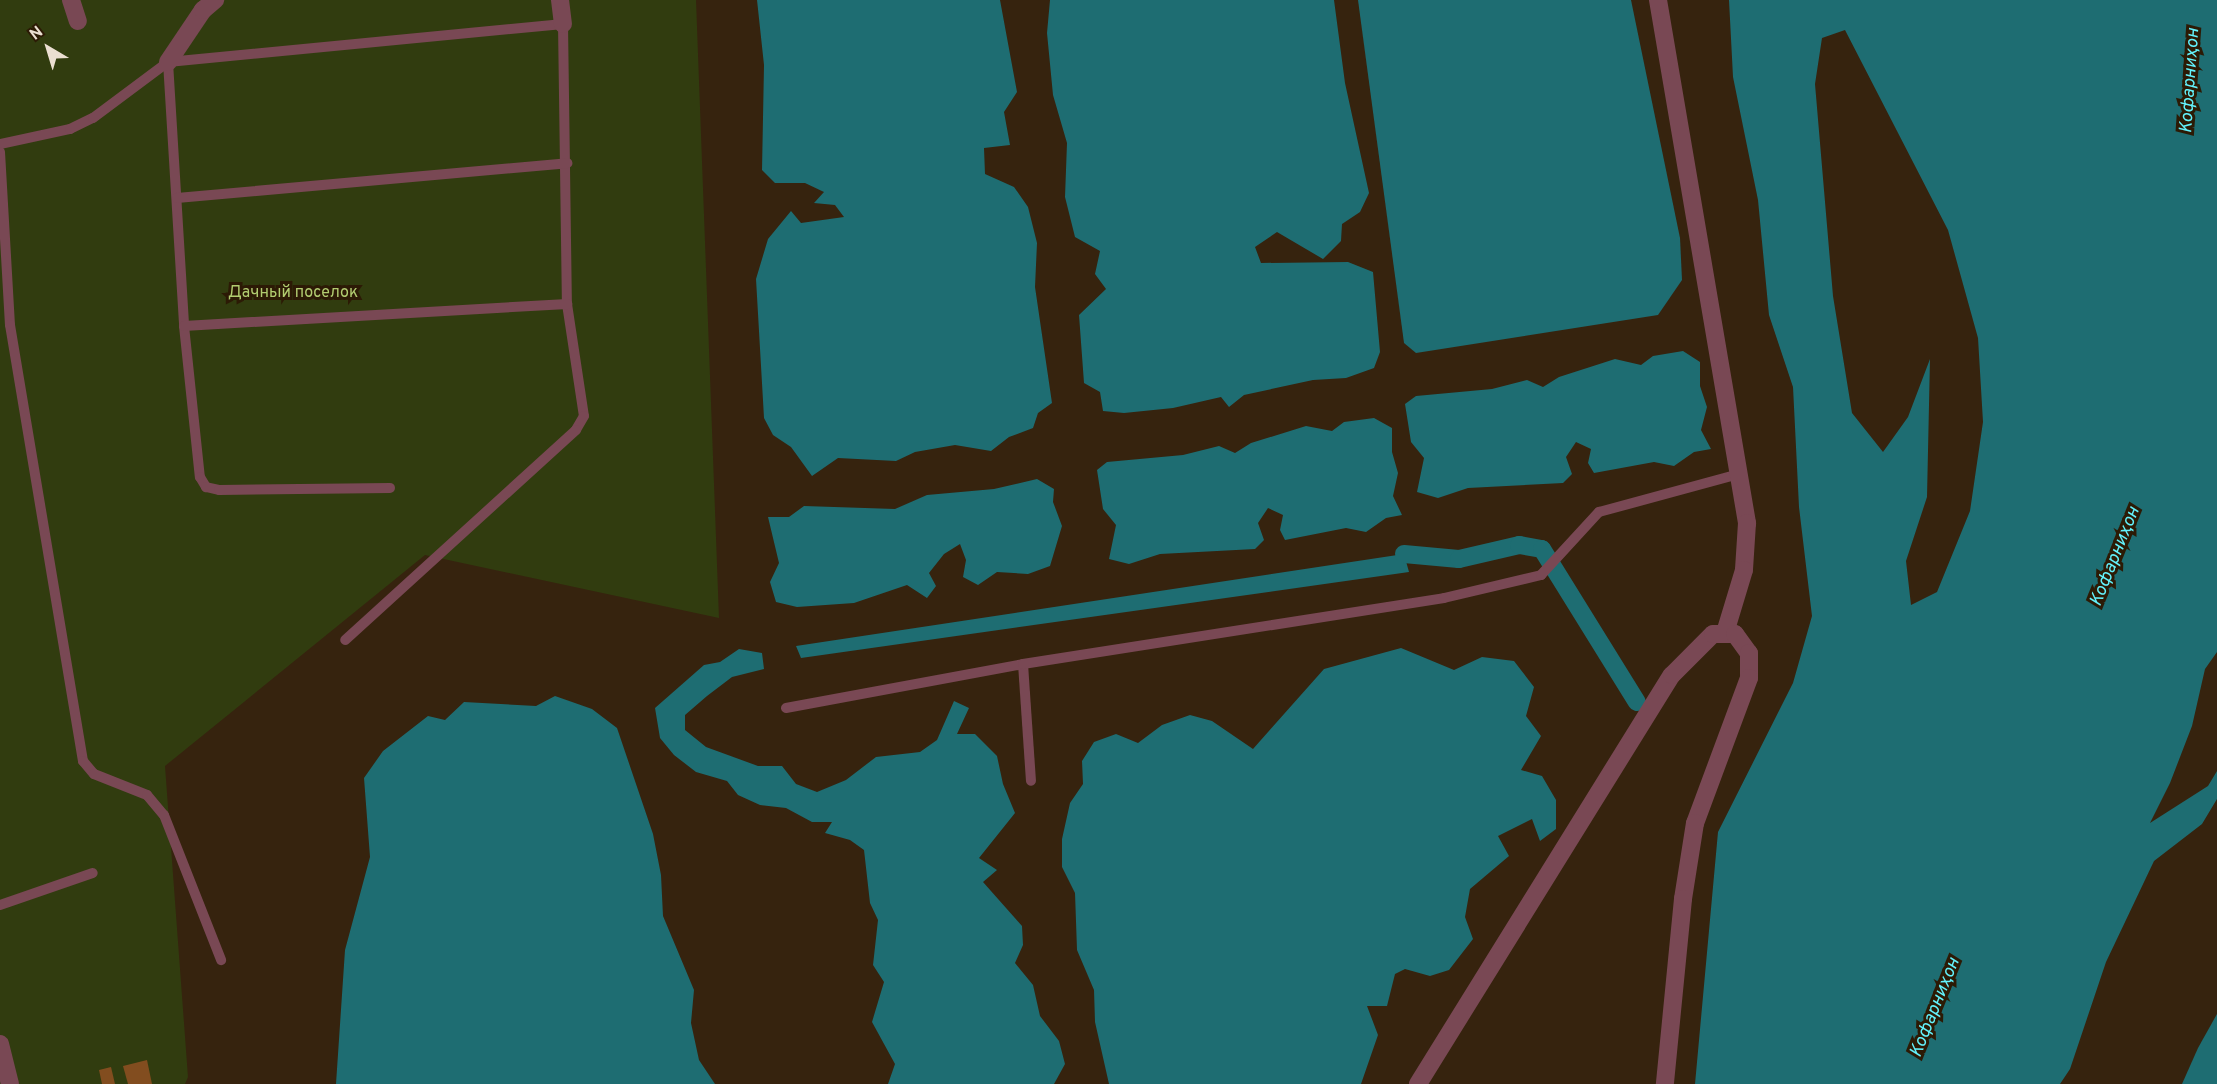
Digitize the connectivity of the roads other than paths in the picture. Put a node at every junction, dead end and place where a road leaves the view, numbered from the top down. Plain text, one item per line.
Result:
1 (71, 0) edge
2 (215, 0) edge
3 (560, 0) edge
4 (1658, 0) edge
5 (78, 21) dead end
6 (563, 24) junction
7 (168, 62) junction
8 (0, 144) edge
9 (0, 152) edge
10 (567, 163) junction
11 (177, 198) junction
12 (567, 304) junction
13 (5, 325) edge
14 (184, 326) junction
15 (1739, 474) junction
16 (390, 488) dead end
17 (1725, 633) junction
18 (345, 640) dead end
19 (1023, 664) junction
20 (786, 708) dead end
21 (1031, 782) dead end
22 (93, 873) dead end
23 (0, 905) edge
24 (221, 960) dead end
25 (0, 1044) edge
26 (10, 1084) edge
27 (1418, 1084) edge
28 (1665, 1084) edge

1 - 5 street
2 - 7 street
3 - 6 street
4 - 15 street
6 - 7 lane
6 - 10 lane
7 - 8 lane
7 - 11 lane
9 - 13 lane
10 - 11 lane
10 - 12 lane
11 - 14 lane
12 - 14 lane
12 - 18 lane
13 - 24 lane
14 - 16 lane
15 - 17 street
15 - 19 lane
17 - 27 street
17 - 28 street
19 - 20 lane
19 - 21 lane
22 - 23 lane
25 - 26 street

